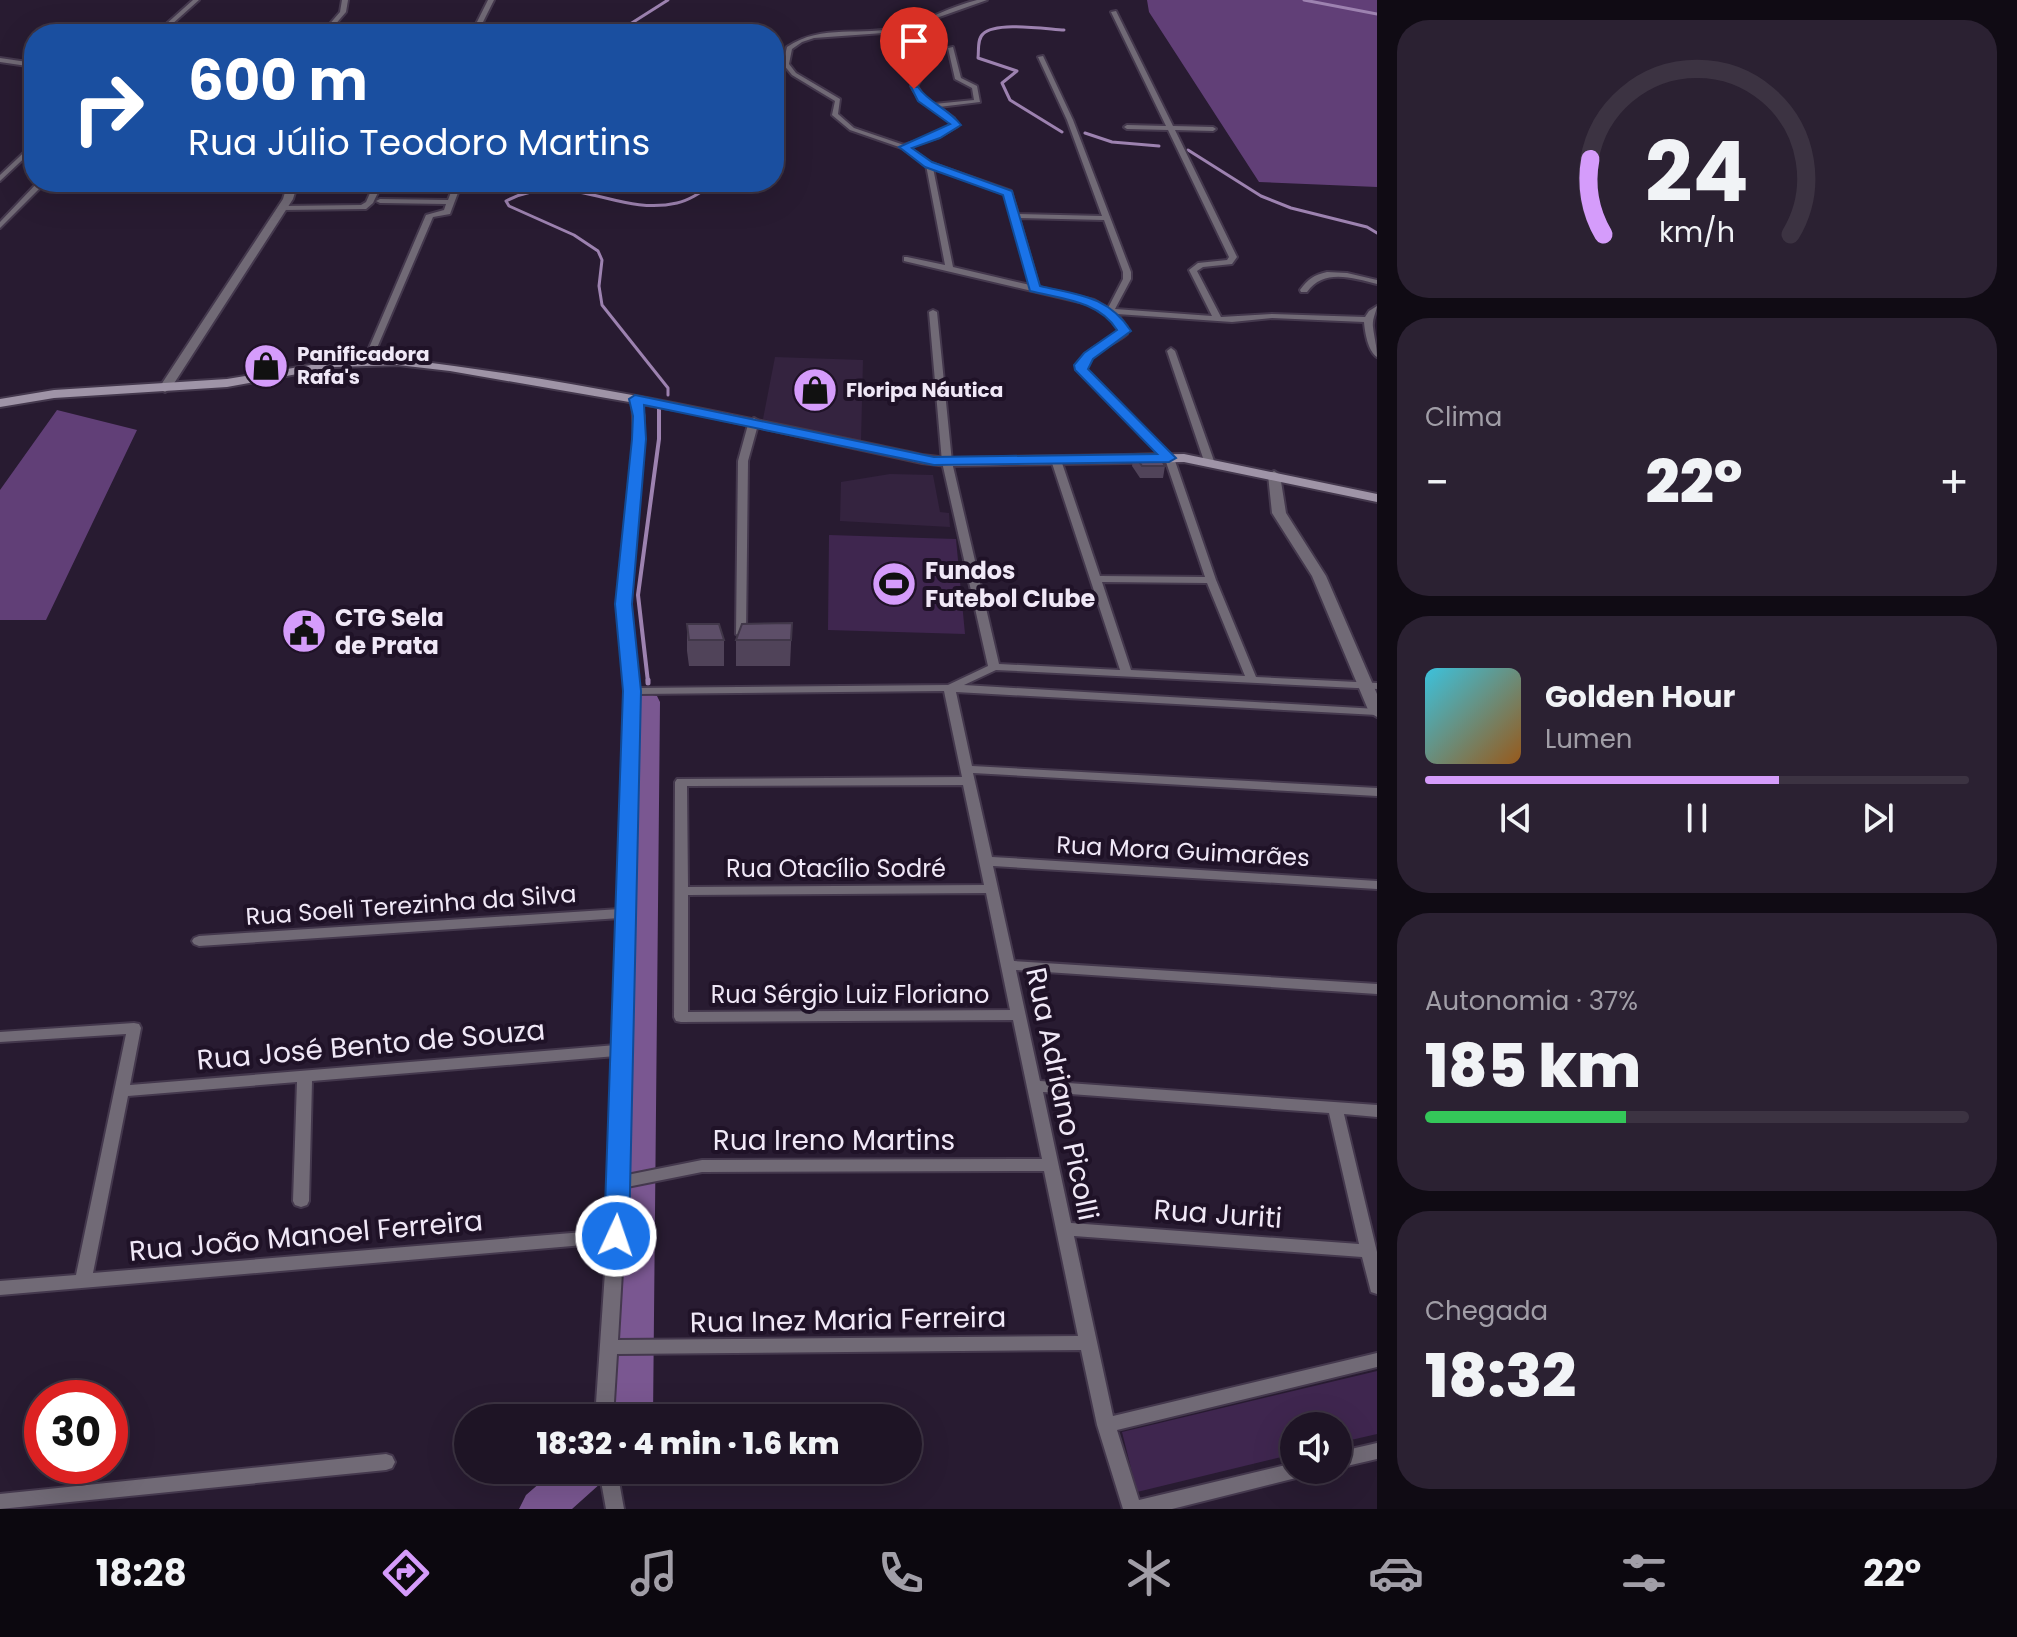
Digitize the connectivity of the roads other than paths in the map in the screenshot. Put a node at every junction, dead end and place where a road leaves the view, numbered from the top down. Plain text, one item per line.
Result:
1 (196, 0) edge
2 (345, 0) edge
3 (491, 0) edge
4 (984, 0) edge
5 (1114, 12) dead end
6 (169, 24) edge
7 (333, 24) edge
8 (479, 24) edge
9 (951, 48) dead end
10 (1041, 57) dead end
11 (0, 60) edge
12 (24, 64) edge
13 (921, 75) dead end
14 (933, 106) junction
15 (1127, 127) dead end
16 (1170, 128) junction
17 (1213, 129) dead end
18 (904, 147) junction
19 (24, 155) edge
20 (929, 164) junction
21 (0, 179) edge
22 (32, 192) edge
23 (291, 192) edge
24 (377, 192) edge
25 (454, 192) edge
26 (380, 201) dead end
27 (451, 202) junction
28 (282, 208) junction
29 (1013, 216) junction
30 (1107, 218) junction
31 (0, 226) edge
32 (907, 259) dead end
33 (949, 268) junction
34 (1377, 282) edge
35 (1035, 288) junction
36 (1304, 290) dead end
37 (1376, 309) edge
38 (1110, 311) junction
39 (933, 312) dead end
40 (1218, 319) junction
41 (1367, 320) junction
42 (1171, 351) dead end
43 (1377, 354) edge
44 (367, 362) junction
45 (165, 388) junction
46 (635, 399) junction
47 (0, 403) edge
48 (754, 421) junction
49 (1169, 458) junction
50 (1056, 460) junction
51 (1209, 461) junction
52 (947, 462) junction
53 (1274, 475) junction
54 (1377, 498) edge
55 (1096, 579) junction
56 (1211, 580) junction
57 (741, 634) edge
58 (994, 667) junction
59 (1127, 674) junction
60 (1252, 680) junction
61 (1372, 685) edge
62 (949, 688) junction
63 (632, 691) junction
64 (1377, 712) edge
65 (967, 775) junction
66 (1377, 792) edge
67 (986, 861) junction
68 (1377, 885) edge
69 (992, 889) junction
70 (681, 891) junction
71 (627, 913) junction
72 (199, 941) dead end
73 (1008, 965) junction
74 (1377, 989) edge
75 (1019, 1015) junction
76 (0, 1037) edge
77 (623, 1050) junction
78 (305, 1076) junction
79 (1034, 1086) junction
80 (123, 1091) junction
81 (1335, 1108) junction
82 (1377, 1111) edge
83 (1050, 1165) junction
84 (621, 1183) junction
85 (301, 1201) dead end
86 (1064, 1229) junction
87 (616, 1236) junction
88 (1368, 1251) junction
89 (83, 1281) junction
90 (1377, 1287) edge
91 (0, 1288) edge
92 (1088, 1343) junction
93 (613, 1348) junction
94 (1377, 1360) edge
95 (606, 1404) edge
96 (1106, 1425) junction
97 (1377, 1451) edge
98 (1352, 1457) edge
99 (386, 1462) dead end
100 (1280, 1474) edge
101 (610, 1484) edge
102 (0, 1502) edge
103 (614, 1505) edge
104 (1132, 1509) edge
105 (1138, 1509) edge

1 - 6 street
2 - 7 street
3 - 8 street
4 - 18 street
5 - 16 street
9 - 14 street
10 - 30 street
11 - 12 street
13 - 14 street
14 - 18 street
15 - 16 street
16 - 17 street
16 - 40 street
18 - 20 street
19 - 21 street
20 - 29 street
20 - 33 street
22 - 31 street
23 - 28 street
24 - 28 street
25 - 27 street
26 - 27 street
27 - 44 street
28 - 45 street
29 - 30 street
29 - 35 street
30 - 38 street
32 - 33 street
33 - 35 street
34 - 36 street
35 - 38 street
37 - 41 street
38 - 40 street
38 - 49 street
39 - 52 street
40 - 41 street
41 - 43 street
42 - 51 street
44 - 45 main road
44 - 46 main road
45 - 47 main road
46 - 48 main road
46 - 63 street
48 - 52 main road
48 - 57 street
49 - 50 main road
49 - 51 main road
49 - 56 street
50 - 52 main road
50 - 55 street
51 - 53 main road
52 - 58 street
53 - 54 main road
53 - 61 street
55 - 56 street
55 - 59 street
56 - 60 street
58 - 59 street
58 - 62 street
59 - 60 street
60 - 61 street
61 - 64 street
62 - 63 street
62 - 64 street
62 - 65 street, Rua Adriano Picolli
63 - 71 street
65 - 66 street
65 - 67 street, Rua Adriano Picolli
65 - 70 street
67 - 68 street, Rua Mora Guimarães
67 - 69 street, Rua Adriano Picolli
69 - 70 street, Rua Otacílio Sodré
69 - 73 street, Rua Adriano Picolli
70 - 75 street, Rua Sérgio Luiz Floriano
71 - 72 street, Rua Soeli Terezinha da Silva
71 - 77 street
73 - 74 street
73 - 75 street, Rua Adriano Picolli
75 - 79 street, Rua Adriano Picolli
76 - 80 street
77 - 78 street, Rua José Bento de Souza
77 - 84 street
78 - 80 street, Rua José Bento de Souza
78 - 85 street
79 - 81 street
79 - 83 street, Rua Adriano Picolli
80 - 89 street
81 - 82 street
81 - 88 street
83 - 84 street, Rua Ireno Martins
83 - 86 street, Rua Adriano Picolli
84 - 87 street
86 - 88 street, Rua Juriti
86 - 92 street, Rua Adriano Picolli
87 - 89 street, Rua João Manoel Ferreira
87 - 93 street
88 - 90 street
89 - 91 street, Rua João Manoel Ferreira
92 - 93 street, Rua Inez Maria Ferreira
92 - 96 street, Rua Adriano Picolli
93 - 95 street
94 - 96 street
96 - 104 street, Rua Adriano Picolli
97 - 98 street
99 - 102 street
100 - 105 street
101 - 103 street

